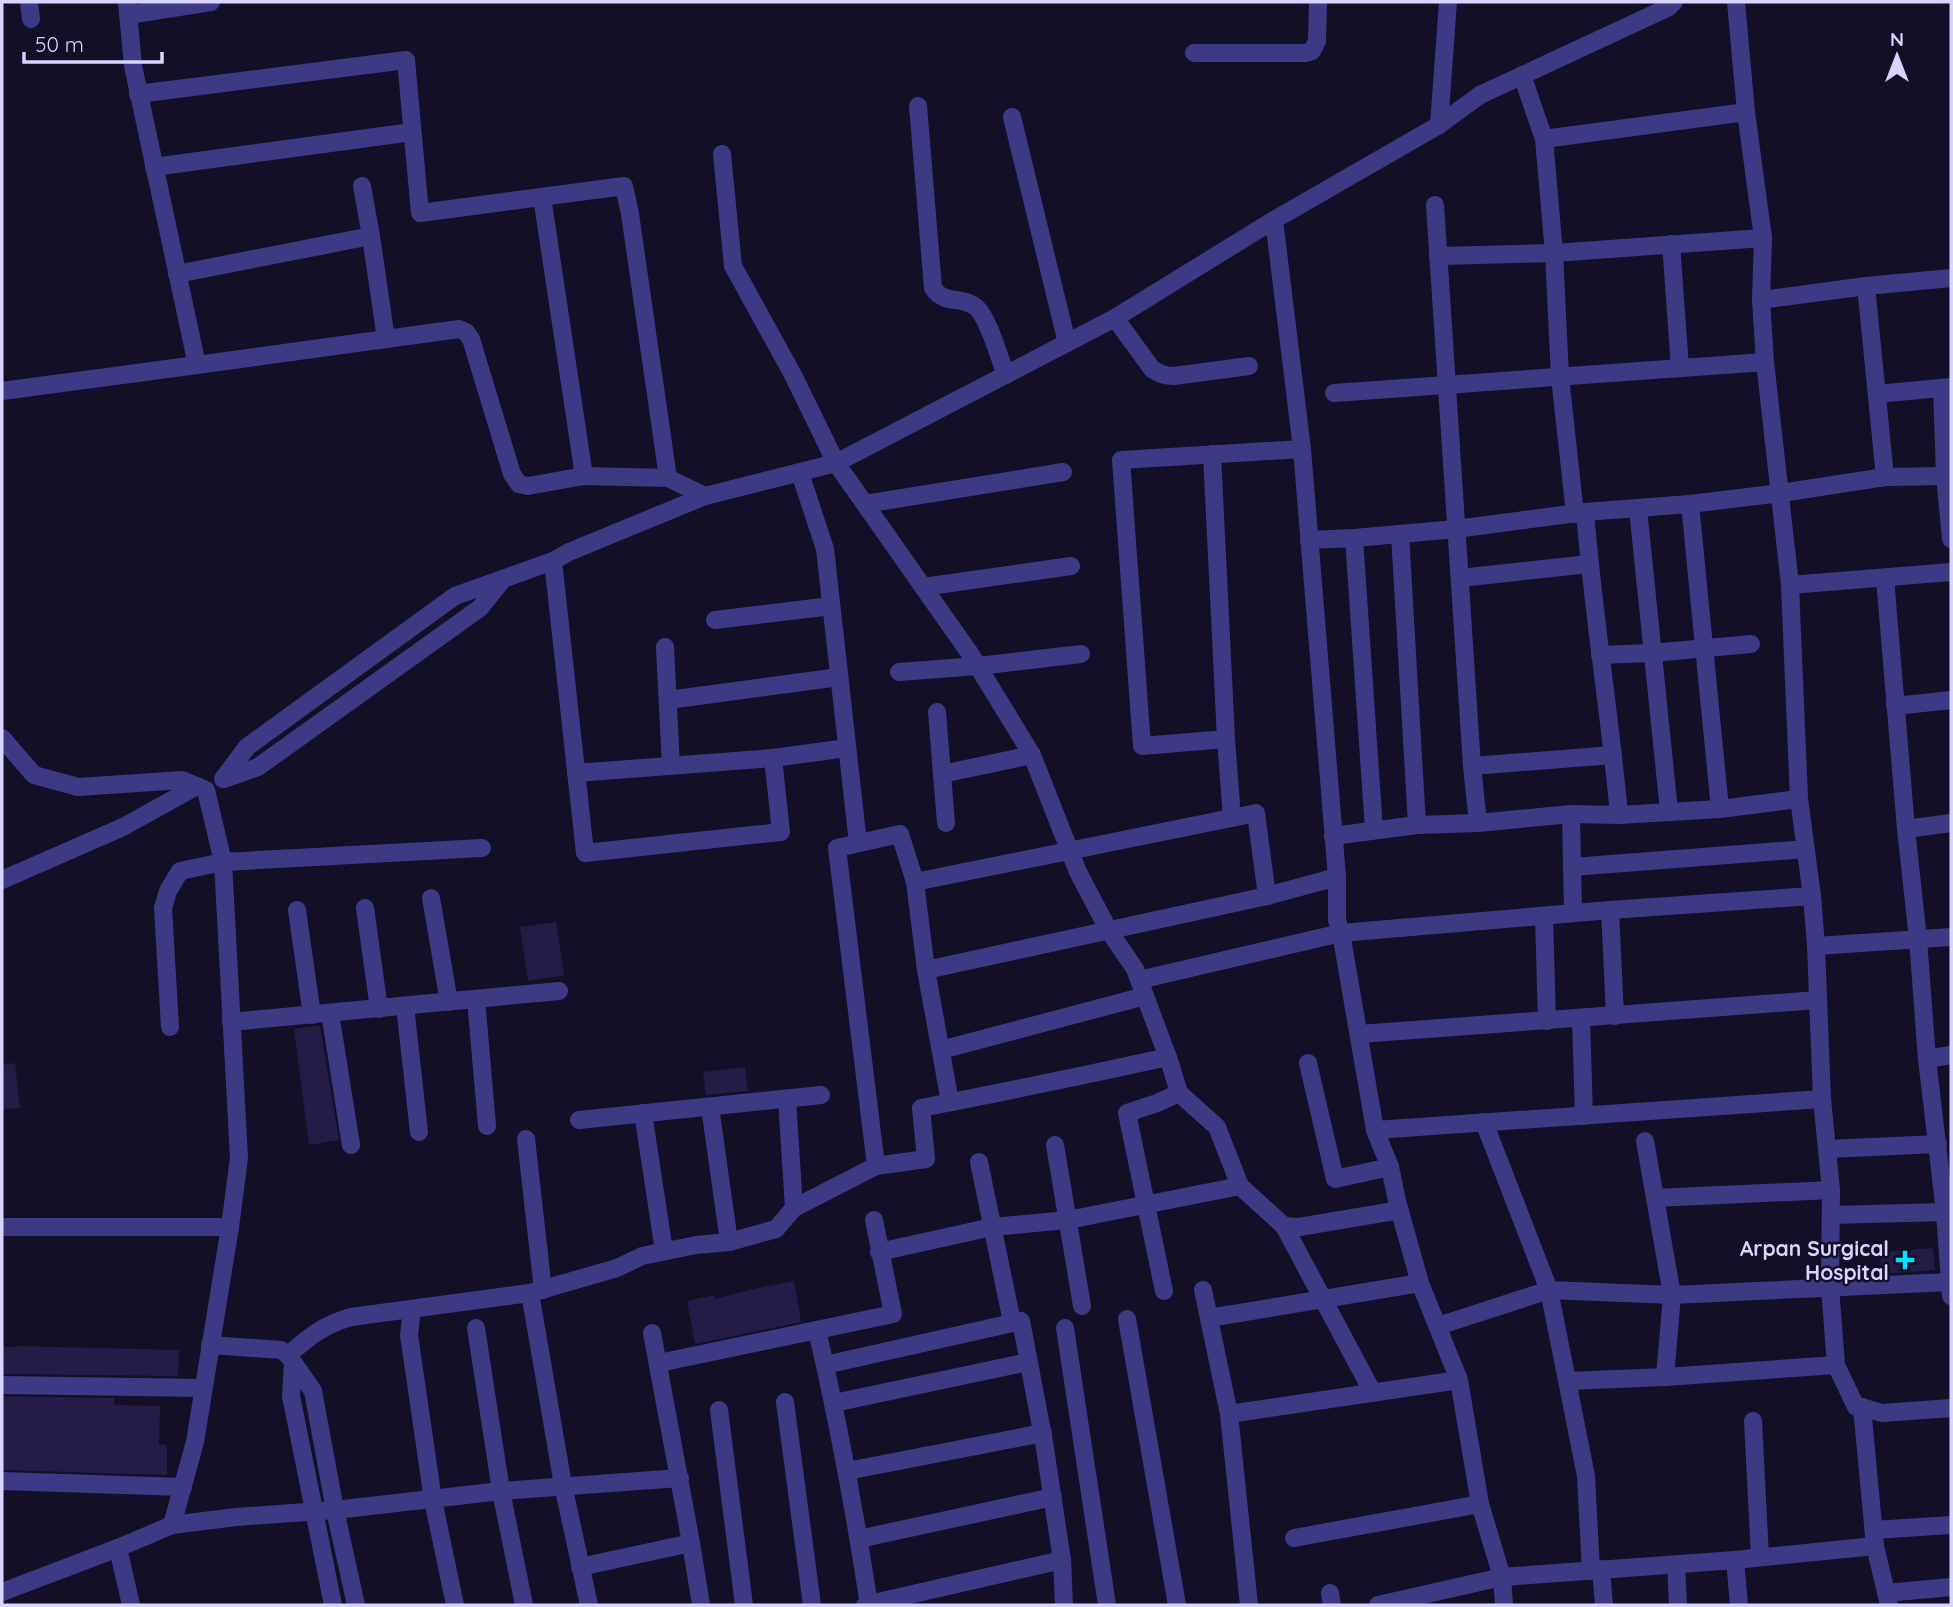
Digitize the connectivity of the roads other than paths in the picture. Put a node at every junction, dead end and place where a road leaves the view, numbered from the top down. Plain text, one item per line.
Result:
1 (209, 2) edge
2 (1318, 2) edge
3 (1448, 2) edge
4 (1674, 2) edge
5 (1736, 2) edge
6 (128, 8) edge
7 (1194, 54) dead end
8 (1522, 75) junction
9 (138, 94) junction
10 (918, 106) dead end
11 (1746, 112) junction
12 (1012, 117) dead end
13 (1439, 125) junction
14 (412, 132) junction
15 (1544, 139) junction
16 (722, 154) dead end
17 (154, 167) junction
18 (362, 186) dead end
19 (542, 197) junction
20 (1435, 205) dead end
21 (1274, 220) junction
22 (371, 236) junction
23 (1763, 238) junction
24 (1671, 244) junction
25 (1554, 253) junction
26 (1438, 256) junction
27 (177, 274) junction
28 (1951, 278) edge
29 (1866, 286) junction
30 (1761, 300) junction
31 (1115, 318) junction
32 (386, 339) junction
33 (1067, 343) junction
34 (1765, 362) junction
35 (197, 365) junction
36 (1249, 366) dead end
37 (1680, 368) junction
38 (1006, 374) junction
39 (1560, 377) junction
40 (1446, 385) junction
41 (1947, 388) edge
42 (2, 391) edge
43 (1334, 393) dead end
44 (1877, 394) junction
45 (1302, 449) junction
46 (1212, 454) junction
47 (836, 463) junction
48 (1063, 472) dead end
49 (800, 473) junction
50 (584, 475) junction
51 (1945, 476) junction
52 (1885, 477) junction
53 (668, 478) junction
54 (1781, 493) junction
55 (705, 496) junction
56 (1690, 504) junction
57 (865, 505) junction
58 (1638, 509) junction
59 (1580, 513) junction
60 (1456, 529) junction
61 (1400, 534) junction
62 (1354, 538) junction
63 (1951, 539) edge
64 (1309, 540) junction
65 (553, 561) junction
66 (1589, 564) junction
67 (1071, 566) dead end
68 (1951, 572) edge
69 (504, 578) junction
70 (1460, 578) junction
71 (1885, 578) junction
72 (1790, 585) junction
73 (923, 587) junction
74 (831, 606) junction
75 (715, 620) dead end
76 (1751, 644) dead end
77 (664, 647) dead end
78 (1704, 648) junction
79 (1652, 653) junction
80 (1081, 654) dead end
81 (1600, 655) junction
82 (978, 666) junction
83 (899, 672) dead end
84 (839, 677) junction
85 (1951, 699) edge
86 (668, 700) junction
87 (1895, 706) junction
88 (937, 712) dead end
89 (2, 738) edge
90 (1226, 739) junction
91 (847, 748) junction
92 (1032, 755) junction
93 (1614, 755) junction
94 (774, 758) junction
95 (671, 765) junction
96 (1472, 766) junction
97 (576, 773) junction
98 (942, 774) junction
99 (223, 779) junction
100 (202, 788) junction
101 (1799, 799) junction
102 (1720, 808) junction
103 (1669, 811) junction
104 (1571, 814) junction
105 (1619, 815) junction
106 (1233, 818) junction
107 (1478, 822) junction
108 (946, 823) dead end
109 (1951, 823) edge
110 (1418, 825) junction
111 (1906, 829) junction
112 (1374, 830) junction
113 (1333, 836) junction
114 (858, 843) junction
115 (482, 848) dead end
116 (1806, 849) junction
117 (1070, 851) junction
118 (223, 862) junction
119 (1572, 867) junction
120 (1337, 877) junction
121 (2, 880) edge
122 (915, 882) junction
123 (1266, 896) junction
124 (1812, 896) junction
125 (431, 898) dead end
126 (365, 908) dead end
127 (297, 910) dead end
128 (1610, 910) junction
129 (1573, 913) junction
130 (1544, 916) junction
131 (1109, 931) junction
132 (1341, 933) junction
133 (1951, 937) edge
134 (1918, 939) junction
135 (1816, 946) junction
136 (926, 970) junction
137 (1142, 988) junction
138 (559, 992) dead end
139 (476, 999) junction
140 (1818, 1000) junction
141 (449, 1002) junction
142 (405, 1006) junction
143 (379, 1009) junction
144 (321, 1014) junction
145 (1615, 1016) junction
146 (1581, 1019) junction
147 (1547, 1021) junction
148 (231, 1022) junction
149 (170, 1027) dead end
150 (1359, 1034) junction
151 (941, 1050) junction
152 (1951, 1055) edge
153 (1168, 1057) junction
154 (1927, 1059) junction
155 (1308, 1063) dead end
156 (1179, 1093) junction
157 (821, 1095) dead end
158 (1822, 1098) junction
159 (787, 1099) junction
160 (950, 1102) junction
161 (710, 1107) junction
162 (643, 1114) junction
163 (1584, 1116) junction
164 (579, 1120) dead end
165 (1484, 1122) junction
166 (487, 1126) dead end
167 (1375, 1130) junction
168 (419, 1132) dead end
169 (526, 1139) dead end
170 (1645, 1141) dead end
171 (1938, 1144) junction
172 (351, 1145) dead end
173 (1055, 1145) dead end
174 (1828, 1149) junction
175 (979, 1162) dead end
176 (876, 1166) junction
177 (1390, 1167) junction
178 (1240, 1186) junction
179 (1831, 1190) junction
180 (1656, 1198) junction
181 (1145, 1205) junction
182 (794, 1208) junction
183 (1400, 1209) junction
184 (1945, 1212) junction
185 (1831, 1215) junction
186 (874, 1220) dead end
187 (1068, 1220) junction
188 (1284, 1226) junction
189 (2, 1227) edge
190 (230, 1227) junction
191 (992, 1227) junction
192 (729, 1242) junction
193 (664, 1251) junction
194 (879, 1252) junction
195 (1420, 1283) junction
196 (1830, 1287) junction
197 (1950, 1289) edge
198 (1203, 1290) dead end
199 (1549, 1290) junction
200 (1164, 1291) dead end
201 (537, 1292) junction
202 (1672, 1295) junction
203 (1323, 1299) junction
204 (1082, 1306) dead end
205 (412, 1309) junction
206 (1209, 1318) junction
207 (1127, 1319) dead end
208 (1012, 1322) junction
209 (1438, 1326) junction
210 (476, 1328) dead end
211 (1065, 1328) dead end
212 (817, 1330) junction
213 (652, 1333) dead end
214 (210, 1345) junction
215 (290, 1358) junction
216 (1028, 1362) junction
217 (659, 1363) junction
218 (825, 1365) junction
219 (1836, 1365) junction
220 (1665, 1377) junction
221 (1459, 1380) junction
222 (1568, 1381) junction
223 (2, 1385) edge
224 (203, 1388) junction
225 (1373, 1393) junction
226 (785, 1402) dead end
227 (834, 1403) junction
228 (1862, 1407) junction
229 (1951, 1408) edge
230 (719, 1410) dead end
231 (1229, 1414) junction
232 (1752, 1421) dead end
233 (1043, 1433) junction
234 (847, 1471) junction
235 (680, 1478) junction
236 (2, 1481) edge
237 (563, 1485) junction
238 (183, 1487) junction
239 (500, 1491) junction
240 (1053, 1497) junction
241 (433, 1500) junction
242 (1480, 1504) junction
243 (335, 1510) junction
244 (316, 1512) junction
245 (172, 1524) junction
246 (1951, 1525) edge
247 (1294, 1538) dead end
248 (1875, 1538) junction
249 (859, 1539) junction
250 (691, 1543) junction
251 (118, 1548) junction
252 (1760, 1558) junction
253 (1062, 1560) junction
254 (1735, 1560) junction
255 (1676, 1565) junction
256 (580, 1567) junction
257 (1596, 1570) junction
258 (1502, 1577) junction
259 (1951, 1587) edge
260 (2, 1592) edge
261 (1888, 1599) edge
262 (131, 1605) edge
263 (333, 1605) edge
264 (356, 1605) edge
265 (455, 1605) edge
266 (524, 1605) edge
267 (589, 1605) edge
268 (701, 1605) edge
269 (744, 1605) edge
270 (812, 1605) edge
271 (867, 1605) edge
272 (1064, 1605) edge
273 (1107, 1605) edge
274 (1177, 1605) edge
275 (1249, 1605) edge
276 (1378, 1605) edge
277 (1504, 1605) edge
278 (1604, 1605) edge
279 (1678, 1605) edge
280 (1740, 1605) edge

1 - 6 street
2 - 7 street
3 - 13 street
4 - 8 street
5 - 11 street
6 - 9 street
8 - 13 street
8 - 15 street
9 - 14 street
9 - 17 street
10 - 38 street
11 - 15 street
11 - 23 street
12 - 33 street
13 - 21 street
14 - 17 street
14 - 19 street
15 - 25 street
16 - 47 street
17 - 27 street
18 - 22 street
19 - 50 street
19 - 53 street
20 - 26 street
21 - 31 street
21 - 45 street
22 - 27 street
22 - 32 street
23 - 24 street
23 - 30 street
24 - 25 street
24 - 37 street
25 - 26 street
25 - 39 street
26 - 40 street
27 - 35 street
28 - 29 street
29 - 30 street
29 - 44 street
30 - 34 street
31 - 33 street
31 - 36 street
32 - 35 street
32 - 50 street
33 - 38 street
34 - 37 street
34 - 54 street
35 - 42 street
37 - 39 street
38 - 47 street
39 - 40 street
39 - 59 street
40 - 43 street
40 - 60 street
41 - 44 street
41 - 51 street
44 - 52 street
45 - 46 street
45 - 64 street
46 - 90 street
46 - 90 street
47 - 49 street
47 - 57 street
48 - 57 street
49 - 55 street
49 - 74 street
50 - 53 street
51 - 52 street
51 - 63 street
52 - 54 street
53 - 55 street
54 - 56 street
54 - 72 street
55 - 65 street
56 - 58 street
56 - 78 street
57 - 73 street
58 - 59 street
58 - 79 street
59 - 60 street
59 - 66 street
60 - 61 street
60 - 70 street
61 - 62 street
61 - 110 street
62 - 64 street
62 - 112 street
64 - 113 street
65 - 69 street
65 - 97 street
66 - 70 street
66 - 81 street
67 - 73 street
68 - 71 street
69 - 99 street
69 - 99 street
70 - 96 street
71 - 72 street
71 - 87 street
72 - 101 street
73 - 82 street
74 - 75 street
74 - 84 street
76 - 78 street
77 - 86 street
78 - 79 street
78 - 102 street
79 - 81 street
79 - 103 street
80 - 82 street
81 - 93 street
82 - 83 street
82 - 92 street
84 - 86 street
84 - 91 street
85 - 87 street
86 - 95 street
87 - 111 street
88 - 98 street
89 - 100 street
90 - 106 street
91 - 94 street
91 - 114 street
92 - 98 street
92 - 117 street
93 - 96 street
93 - 105 street
94 - 95 street
94 - 97 street
95 - 97 street
96 - 107 street
98 - 108 street
99 - 100 street
100 - 118 street
100 - 121 street
101 - 102 street
101 - 116 street
102 - 103 street
103 - 105 street
104 - 105 street
104 - 107 street
104 - 119 street
106 - 117 street
106 - 123 street
107 - 110 street
109 - 111 street
110 - 112 street
111 - 134 street
112 - 113 street
113 - 120 street
114 - 122 street
114 - 176 street
115 - 118 street
116 - 119 street
116 - 124 street
117 - 122 street
117 - 131 street
118 - 148 street
118 - 149 street
119 - 129 street
120 - 123 street
120 - 132 street
122 - 136 street
123 - 131 street
124 - 128 street
124 - 135 street
125 - 141 street
126 - 143 street
127 - 144 street
128 - 129 street
128 - 145 street
129 - 130 street
130 - 132 street
130 - 147 street
131 - 136 street
131 - 137 street
132 - 137 street
132 - 150 street
133 - 134 street
134 - 135 street
134 - 154 street
135 - 140 street
136 - 151 street
137 - 151 street
137 - 153 street
138 - 139 street
139 - 141 street
139 - 166 street
140 - 145 street
140 - 158 street
141 - 142 street
142 - 143 street
142 - 168 street
143 - 144 street
144 - 148 street
144 - 172 street
145 - 146 street
146 - 147 street
146 - 163 street
147 - 150 street
148 - 190 street
150 - 167 street
151 - 160 street
152 - 154 street
153 - 156 street
153 - 160 street
154 - 171 street
155 - 177 street
156 - 178 street
156 - 181 street
157 - 159 street
158 - 163 street
158 - 174 street
159 - 161 street
159 - 182 street
160 - 176 street
161 - 162 street
161 - 192 street
162 - 164 street
162 - 193 street
163 - 165 street
165 - 167 street
165 - 199 street
167 - 177 street
169 - 201 street
170 - 180 street
171 - 174 street
171 - 184 street
173 - 187 street
174 - 179 street
175 - 191 street
176 - 182 street
177 - 183 street
178 - 181 street
178 - 188 street
179 - 180 street
179 - 185 street
180 - 202 street
181 - 187 street
181 - 200 street
182 - 192 street
183 - 188 street
183 - 195 street
184 - 185 street
184 - 197 street
185 - 196 street
186 - 194 street
187 - 191 street
187 - 204 street
188 - 203 street
189 - 190 street
190 - 214 street
191 - 194 street
191 - 208 street
192 - 193 street
193 - 201 street
194 - 212 street
195 - 203 street
195 - 209 street
196 - 197 street
196 - 202 street
196 - 219 street
198 - 206 street
199 - 202 street
199 - 209 street
199 - 222 street
201 - 205 street
201 - 237 street
202 - 220 street
203 - 206 street
203 - 225 street
205 - 215 street
205 - 241 street
206 - 231 street
207 - 274 street
208 - 216 street
208 - 218 street
209 - 221 street
210 - 239 street
211 - 273 street
212 - 217 street
212 - 218 street
213 - 217 street
214 - 215 street
214 - 224 street
215 - 243 street
215 - 244 street
216 - 227 street
216 - 233 street
217 - 235 street
218 - 227 street
219 - 220 street
219 - 228 street
220 - 222 street
221 - 225 street
221 - 242 street
222 - 257 street
223 - 224 street
224 - 238 street
225 - 231 street
226 - 270 street
227 - 234 street
228 - 229 street
228 - 248 street
230 - 269 street
231 - 275 street
232 - 252 street
233 - 234 street
233 - 240 street
234 - 249 street
235 - 237 street
235 - 250 street
236 - 238 street
237 - 239 street
237 - 256 street
238 - 245 street
239 - 241 street
239 - 266 street
240 - 249 street
240 - 253 street
241 - 243 street
241 - 265 street
242 - 247 street
242 - 258 street
243 - 244 street
243 - 264 street
244 - 245 street
244 - 263 street
245 - 251 street
246 - 248 street
248 - 252 street
248 - 261 street
249 - 271 street
250 - 256 street
250 - 268 street
251 - 260 street
251 - 262 street
252 - 254 street
253 - 271 street
253 - 272 street
254 - 255 street
254 - 280 street
255 - 257 street
255 - 279 street
256 - 267 street
257 - 258 street
257 - 278 street
258 - 276 street
258 - 277 street
259 - 261 street

